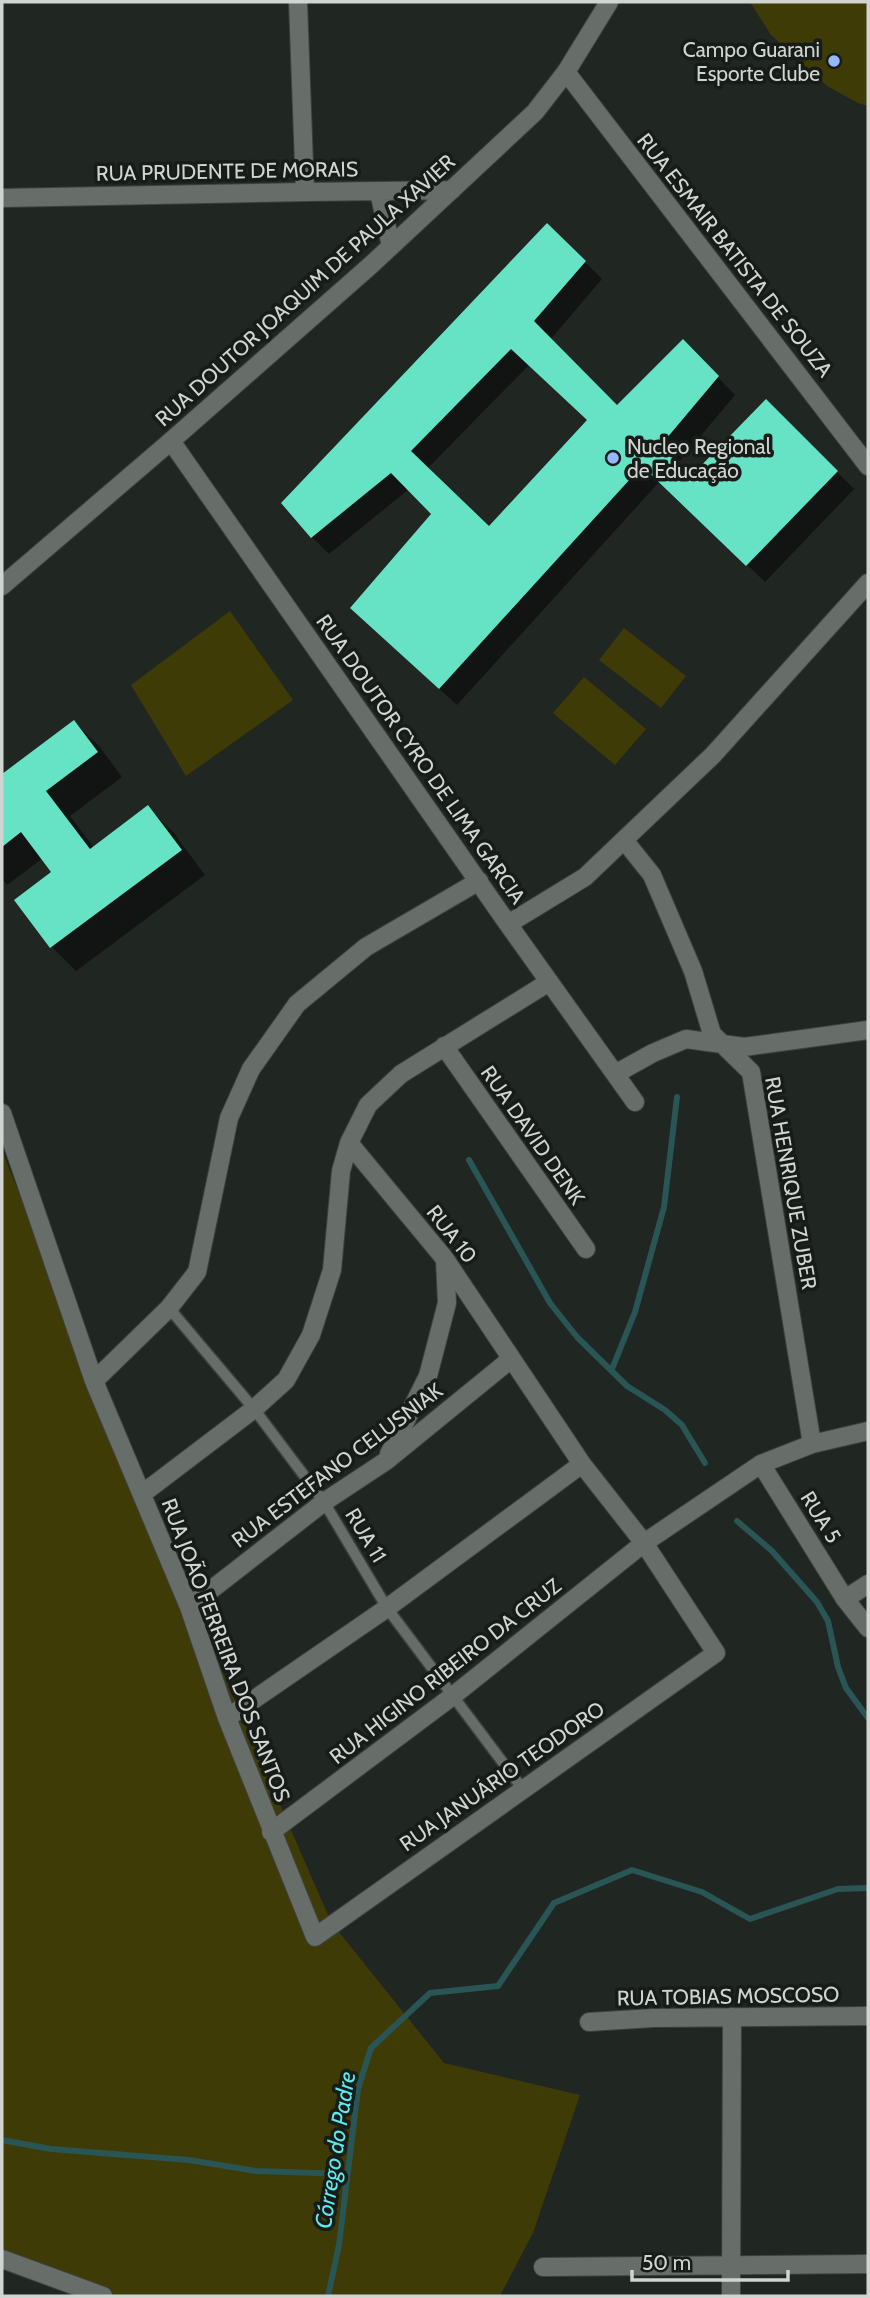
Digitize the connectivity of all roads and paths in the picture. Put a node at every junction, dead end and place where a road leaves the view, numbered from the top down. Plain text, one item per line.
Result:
1 (298, 2) edge
2 (609, 2) edge
3 (566, 72) junction
4 (452, 190) junction
5 (305, 192) junction
6 (379, 192) junction
7 (2, 198) edge
8 (391, 246) junction
9 (171, 441) junction
10 (868, 466) edge
11 (868, 583) edge
12 (2, 586) edge
13 (624, 840) junction
14 (479, 881) junction
15 (508, 924) junction
16 (549, 982) junction
17 (868, 1030) edge
18 (720, 1042) junction
19 (444, 1046) junction
20 (615, 1074) junction
21 (635, 1101) dead end
22 (2, 1113) edge
23 (349, 1143) junction
24 (586, 1249) dead end
25 (445, 1259) junction
26 (169, 1308) junction
27 (511, 1359) junction
28 (94, 1381) junction
29 (254, 1409) junction
30 (868, 1431) edge
31 (812, 1444) junction
32 (386, 1461) junction
33 (582, 1464) junction
34 (761, 1464) junction
35 (142, 1494) junction
36 (324, 1502) junction
37 (644, 1543) junction
38 (868, 1584) edge
39 (845, 1599) junction
40 (189, 1607) junction
41 (387, 1608) junction
42 (868, 1628) edge
43 (716, 1653) joint
44 (454, 1695) junction
45 (227, 1718) junction
46 (523, 1788) junction
47 (271, 1832) junction
48 (315, 1937) joint
49 (868, 2016) edge
50 (732, 2017) junction
51 (589, 2022) dead end
52 (2, 2259) edge
53 (868, 2264) edge
54 (731, 2266) junction
55 (543, 2267) dead end
56 (103, 2296) edge
57 (732, 2296) edge

1 - 5 street
2 - 3 street, RUA DOUTOR JOAQUIM DE PAULA XAVIER
3 - 4 street, RUA DOUTOR JOAQUIM DE PAULA XAVIER
3 - 10 street, RUA ESMAIR BATISTA DE SOUZA
4 - 6 street, RUA PRUDENTE DE MORAIS
4 - 8 street, RUA DOUTOR JOAQUIM DE PAULA XAVIER
5 - 6 street, RUA PRUDENTE DE MORAIS
5 - 7 street, RUA PRUDENTE DE MORAIS
6 - 8 street
8 - 9 street, RUA DOUTOR JOAQUIM DE PAULA XAVIER
9 - 12 street, RUA DOUTOR JOAQUIM DE PAULA XAVIER
9 - 14 street, RUA DOUTOR CYRO DE LIMA GARCIA
11 - 13 street
13 - 15 street
13 - 18 street, RUA HENRIQUE ZUBER
14 - 15 street, RUA DOUTOR CYRO DE LIMA GARCIA
14 - 26 street
15 - 16 street, RUA DOUTOR CYRO DE LIMA GARCIA
16 - 19 street
16 - 20 street, RUA DOUTOR CYRO DE LIMA GARCIA
17 - 18 street
18 - 20 street
18 - 31 street, RUA HENRIQUE ZUBER
19 - 23 street
19 - 24 street, RUA DAVID DENK
20 - 21 street, RUA DOUTOR CYRO DE LIMA GARCIA
22 - 28 street, RUA JOÃO FERREIRA DOS SANTOS
23 - 25 street, RUA 10
23 - 29 street
25 - 27 street, RUA 10
25 - 32 street
26 - 28 street
26 - 29 lane, RUA 11
27 - 32 street, RUA ESTEFANO CELUSNIAK
27 - 33 street, RUA 10
28 - 35 street, RUA JOÃO FERREIRA DOS SANTOS
29 - 35 street
29 - 36 lane, RUA 11
30 - 31 street, RUA HIGINO RIBEIRO DA CRUZ
31 - 34 street, RUA HIGINO RIBEIRO DA CRUZ
32 - 36 street, RUA ESTEFANO CELUSNIAK
33 - 37 street, RUA 10
33 - 41 street
34 - 37 street, RUA HIGINO RIBEIRO DA CRUZ
34 - 39 street, RUA 5
35 - 40 street, RUA JOÃO FERREIRA DOS SANTOS
36 - 40 street, RUA ESTEFANO CELUSNIAK
36 - 41 lane, RUA 11
37 - 43 street, RUA 10
37 - 44 street, RUA HIGINO RIBEIRO DA CRUZ
38 - 39 street
39 - 42 street, RUA 5
40 - 45 street, RUA JOÃO FERREIRA DOS SANTOS
41 - 44 lane, RUA 11
41 - 45 street
43 - 46 street, RUA JANUÁRIO TEODORO
44 - 46 lane, RUA 11
44 - 47 street, RUA HIGINO RIBEIRO DA CRUZ
45 - 47 street, RUA JOÃO FERREIRA DOS SANTOS
46 - 48 street, RUA JANUÁRIO TEODORO
47 - 48 street, RUA JOÃO FERREIRA DOS SANTOS
49 - 50 street, RUA TOBIAS MOSCOSO
50 - 51 street, RUA TOBIAS MOSCOSO
50 - 54 street
52 - 56 street
53 - 54 street
54 - 55 street
54 - 57 street

